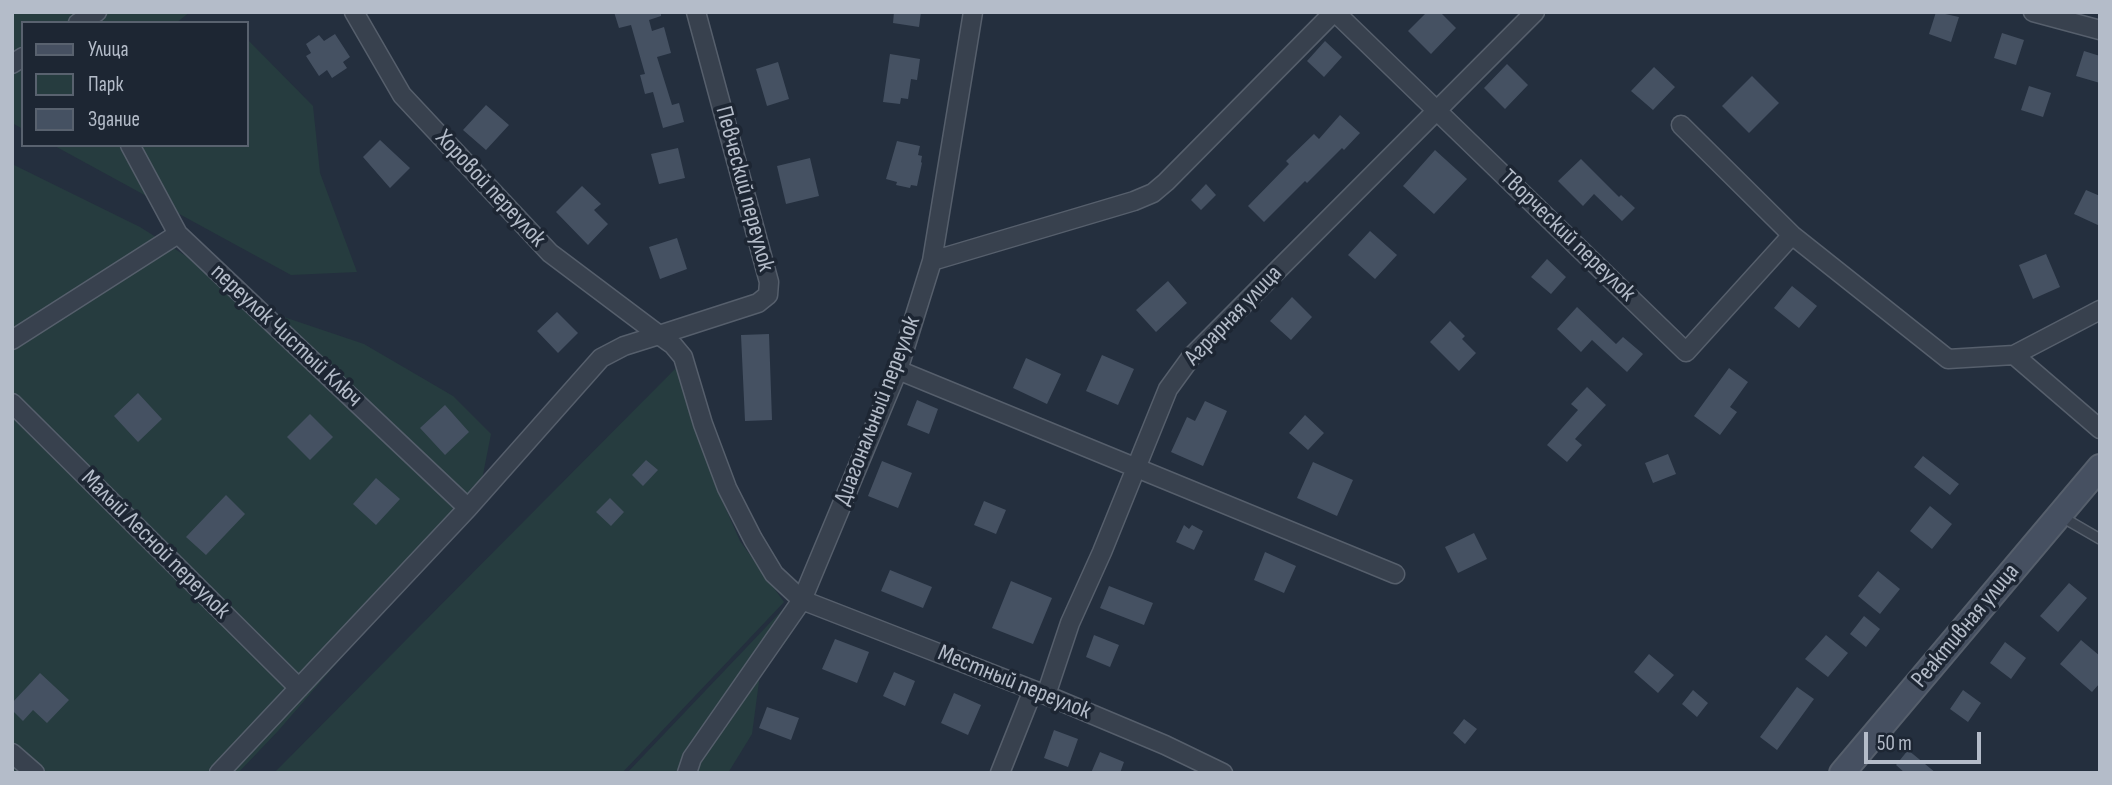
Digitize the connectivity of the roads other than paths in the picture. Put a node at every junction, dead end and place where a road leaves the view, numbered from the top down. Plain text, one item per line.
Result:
1 (97, 12) edge
2 (354, 12) edge
3 (696, 12) edge
4 (973, 12) edge
5 (1334, 12) edge
6 (1535, 12) edge
7 (2033, 12) edge
8 (81, 21) edge
9 (2100, 30) edge
10 (1438, 110) junction
11 (1681, 125) dead end
12 (131, 147) edge
13 (178, 234) junction
14 (1791, 235) junction
15 (932, 261) junction
16 (2100, 310) edge
17 (659, 335) junction
18 (12, 340) edge
19 (2014, 355) junction
20 (898, 370) junction
21 (12, 403) edge
22 (2100, 429) edge
23 (2100, 467) edge
24 (1136, 470) junction
25 (468, 508) junction
26 (2061, 513) junction
27 (2100, 539) edge
28 (1395, 575) dead end
29 (802, 600) junction
30 (299, 688) junction
31 (1040, 693) junction
32 (12, 753) edge
33 (34, 773) edge
34 (219, 773) edge
35 (687, 773) edge
36 (1000, 773) edge
37 (1223, 773) edge
38 (1842, 773) edge

1 - 8 street
2 - 17 street, Хоровой переулок
3 - 17 street, Певческий переулок
4 - 15 street, Диагональный переулок
5 - 10 street, Творческий переулок
5 - 15 street
6 - 10 street, Аграрная улица
7 - 9 street
10 - 14 street, Творческий переулок
10 - 24 street, Аграрная улица
11 - 14 street
12 - 13 street, переулок Чистый Ключ
13 - 18 street
13 - 25 street, переулок Чистый Ключ
14 - 19 street
15 - 20 street, Диагональный переулок
16 - 19 street
17 - 25 street
17 - 29 street, Хоровой переулок
19 - 22 street
20 - 24 street
20 - 29 street, Диагональный переулок
21 - 30 street, Малый Лесной переулок
23 - 26 main road, Реактивная улица
24 - 28 street
24 - 31 street, Аграрная улица
25 - 30 street
26 - 27 lane
26 - 38 main road, Реактивная улица
29 - 31 street, Местный переулок
29 - 35 street, Диагональный переулок
30 - 34 street
31 - 36 street, Аграрная улица
31 - 37 street, Местный переулок
32 - 33 street

